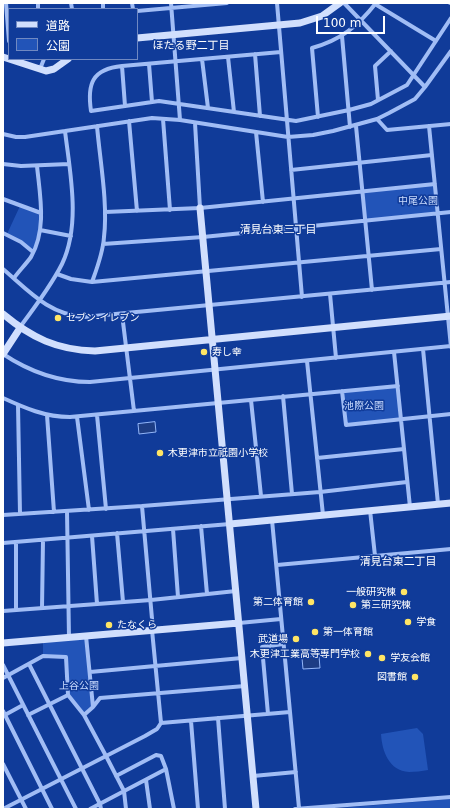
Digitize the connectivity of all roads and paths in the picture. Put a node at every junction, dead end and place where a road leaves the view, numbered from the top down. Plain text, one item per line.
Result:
1 (6, 3) edge
2 (227, 3) edge
3 (276, 3) edge
4 (340, 3) edge
5 (344, 3) edge
6 (213, 4) edge
7 (375, 4) edge
8 (171, 5) edge
9 (138, 11) edge
10 (451, 18) edge
11 (361, 21) junction
12 (278, 25) junction
13 (449, 26) edge
14 (8, 28) edge
15 (174, 35) junction
16 (342, 36) junction
17 (138, 38) edge
18 (436, 41) junction
19 (390, 51) junction
20 (451, 51) edge
21 (281, 52) junction
22 (255, 54) junction
23 (228, 57) junction
24 (202, 59) junction
25 (14, 60) edge
26 (44, 60) edge
27 (67, 60) edge
28 (135, 60) edge
29 (176, 61) junction
30 (149, 64) junction
31 (135, 65) junction
32 (122, 66) junction
33 (39, 70) junction
34 (414, 75) junction
35 (425, 87) junction
36 (378, 100) junction
37 (152, 102) junction
38 (179, 104) junction
39 (125, 106) junction
40 (208, 108) junction
41 (349, 110) junction
42 (234, 112) junction
43 (260, 116) junction
44 (318, 117) junction
45 (163, 118) junction
46 (377, 118) junction
47 (180, 120) junction
48 (287, 120) junction
49 (129, 121) junction
50 (195, 123) junction
51 (451, 124) edge
52 (97, 126) junction
53 (356, 126) junction
54 (429, 126) junction
55 (350, 127) junction
56 (65, 131) junction
57 (256, 132) junction
58 (3, 134) edge
59 (288, 137) junction
60 (432, 155) junction
61 (359, 162) junction
62 (3, 164) edge
63 (69, 164) junction
64 (37, 166) junction
65 (291, 170) junction
66 (435, 184) junction
67 (362, 192) junction
68 (3, 199) edge
69 (293, 199) junction
70 (262, 202) junction
71 (200, 208) junction
72 (170, 210) junction
73 (137, 211) junction
74 (105, 212) junction
75 (451, 212) edge
76 (41, 213) junction
77 (438, 214) junction
78 (365, 221) junction
79 (296, 228) junction
80 (40, 230) junction
81 (3, 233) edge
82 (71, 236) junction
83 (203, 237) junction
84 (103, 244) junction
85 (441, 249) junction
86 (33, 252) junction
87 (368, 256) junction
88 (299, 262) junction
89 (3, 270) edge
90 (206, 271) junction
91 (57, 274) junction
92 (14, 278) junction
93 (92, 282) junction
94 (451, 282) edge
95 (444, 283) junction
96 (372, 290) junction
97 (330, 294) junction
98 (302, 297) junction
99 (39, 300) junction
100 (209, 306) junction
101 (3, 314) edge
102 (122, 314) junction
103 (449, 317) edge
104 (20, 328) junction
105 (333, 328) junction
106 (213, 340) junction
107 (451, 347) edge
108 (126, 348) junction
109 (423, 349) junction
110 (394, 352) junction
111 (3, 354) edge
112 (336, 358) junction
113 (307, 361) junction
114 (215, 370) junction
115 (130, 378) junction
116 (398, 386) junction
117 (342, 391) junction
118 (310, 394) junction
119 (283, 396) junction
120 (3, 398) edge
121 (251, 400) junction
122 (218, 403) junction
123 (18, 405) junction
124 (134, 411) junction
125 (451, 414) edge
126 (97, 415) junction
127 (47, 416) junction
128 (429, 416) junction
129 (77, 417) junction
130 (401, 419) junction
131 (404, 449) junction
132 (317, 458) junction
133 (408, 482) junction
134 (320, 492) junction
135 (292, 494) junction
136 (261, 496) junction
137 (227, 499) junction
138 (451, 502) edge
139 (438, 504) junction
140 (142, 506) junction
141 (410, 507) junction
142 (106, 509) junction
143 (89, 510) junction
144 (370, 510) junction
145 (67, 511) junction
146 (54, 512) junction
147 (20, 514) junction
148 (3, 515) edge
149 (323, 515) junction
150 (272, 520) junction
151 (230, 524) junction
152 (201, 526) junction
153 (173, 529) junction
154 (145, 531) junction
155 (117, 533) junction
156 (92, 536) junction
157 (67, 538) junction
158 (42, 540) junction
159 (16, 542) junction
160 (3, 543) edge
161 (451, 549) edge
162 (375, 556) junction
163 (276, 565) junction
164 (236, 591) junction
165 (207, 594) junction
166 (178, 597) junction
167 (151, 600) junction
168 (123, 602) junction
169 (97, 604) junction
170 (68, 606) junction
171 (42, 608) junction
172 (16, 610) junction
173 (3, 611) edge
174 (281, 619) junction
175 (239, 622) junction
176 (153, 630) junction
177 (86, 636) junction
178 (69, 638) junction
179 (3, 643) edge
180 (283, 644) junction
181 (242, 658) junction
182 (29, 664) junction
183 (3, 665) edge
184 (155, 666) junction
185 (90, 672) junction
186 (8, 675) junction
187 (3, 678) edge
188 (245, 686) junction
189 (158, 694) junction
190 (68, 695) junction
191 (92, 698) junction
192 (100, 698) junction
193 (49, 704) junction
194 (23, 705) junction
195 (93, 707) junction
196 (290, 712) junction
197 (4, 714) edge
198 (268, 714) junction
199 (28, 715) junction
200 (84, 715) junction
201 (248, 716) junction
202 (218, 718) junction
203 (190, 721) junction
204 (161, 723) junction
205 (106, 756) junction
206 (3, 764) edge
207 (82, 768) junction
208 (166, 769) junction
209 (296, 772) junction
210 (116, 776) junction
211 (253, 776) junction
212 (60, 779) junction
213 (146, 780) junction
214 (42, 788) junction
215 (124, 791) junction
216 (451, 797) edge
217 (21, 799) junction
218 (100, 806) edge
219 (340, 807) edge
220 (3, 808) edge
221 (299, 808) edge
222 (312, 808) edge
223 (26, 809) edge
224 (52, 809) edge
225 (76, 809) edge
226 (90, 809) edge
227 (126, 809) edge
228 (150, 809) edge
229 (174, 809) edge
230 (198, 809) edge
231 (225, 809) edge
232 (256, 809) edge
233 (294, 809) edge

1 - 14 street
2 - 6 street
3 - 12 street
4 - 12 street
5 - 11 street
6 - 8 street
7 - 11 street
7 - 18 street
8 - 9 street
8 - 15 street
10 - 13 street
11 - 16 street
11 - 19 street
12 - 15 street
12 - 21 street
13 - 18 street
15 - 17 street
15 - 29 street
16 - 41 street
16 - 44 street
18 - 34 street
19 - 34 street
19 - 36 street
20 - 35 street
21 - 22 street
21 - 48 street
22 - 23 street
22 - 43 street
23 - 24 street
23 - 42 street
24 - 29 street
24 - 40 street
25 - 33 street
26 - 33 street
27 - 33 street
28 - 31 street
29 - 30 street
29 - 38 street
30 - 31 street
30 - 37 street
31 - 32 street
32 - 39 street
32 - 39 street
34 - 35 street
34 - 36 street
35 - 46 street
36 - 41 street
37 - 38 street
37 - 39 street
38 - 40 street
38 - 47 street
40 - 42 street
41 - 44 street
41 - 55 street
42 - 43 street
43 - 48 street
44 - 48 street
45 - 47 street
45 - 49 street
45 - 72 street
46 - 53 street
46 - 54 street
47 - 50 street
48 - 59 street
49 - 52 street
49 - 73 street
50 - 57 street
50 - 71 street
51 - 54 street
52 - 56 street
52 - 74 street
53 - 55 street
53 - 61 street
54 - 60 street
55 - 59 street
56 - 58 street
56 - 63 street
57 - 59 street
57 - 70 street
59 - 65 street
60 - 61 street
60 - 66 street
61 - 65 street
61 - 67 street
62 - 64 street
63 - 64 street
63 - 82 street
64 - 76 street
65 - 69 street
66 - 67 street
66 - 77 street
67 - 69 street
67 - 78 street
68 - 76 street
69 - 70 street
69 - 79 street
70 - 71 street
71 - 72 street
71 - 83 street
72 - 73 street
73 - 74 street
74 - 84 street
75 - 77 street
76 - 80 street
77 - 78 street
77 - 85 street
78 - 79 street
78 - 87 street
79 - 83 street
79 - 88 street
80 - 82 street
80 - 86 street
81 - 86 street
82 - 91 street
83 - 84 street
83 - 90 street
84 - 93 street
85 - 87 street
85 - 95 street
86 - 92 street
87 - 88 street
87 - 96 street
88 - 90 street
88 - 98 street
89 - 92 street
90 - 93 street
90 - 100 street
91 - 93 street
91 - 99 street
92 - 99 street
94 - 95 street
95 - 96 street
95 - 103 street
96 - 97 street
97 - 98 street
97 - 105 street
98 - 100 street
99 - 102 street
99 - 104 street
100 - 102 street
100 - 106 street
101 - 104 street
102 - 108 street
103 - 105 street
103 - 107 street
104 - 108 street
104 - 111 street
105 - 106 street
105 - 112 street
106 - 108 street
106 - 114 street
107 - 109 street
108 - 115 street
109 - 110 street
109 - 128 street
110 - 112 street
110 - 116 street
111 - 115 street
112 - 113 street
113 - 114 street
113 - 118 street
114 - 115 street
114 - 122 street
115 - 124 street
116 - 117 street
116 - 130 street
117 - 118 street
117 - 130 street
118 - 119 street
118 - 132 street
119 - 121 street
119 - 135 street
120 - 123 street
121 - 122 street
121 - 136 street
122 - 124 street
122 - 137 street
123 - 127 street
123 - 147 street
124 - 126 street
125 - 128 street
126 - 129 street
126 - 142 street
127 - 129 street
127 - 146 street
128 - 130 street
128 - 139 street
129 - 143 street
130 - 131 street
131 - 132 street
131 - 133 street
132 - 134 street
133 - 134 street
133 - 141 street
134 - 135 street
134 - 149 street
135 - 136 street
136 - 137 street
137 - 140 street
137 - 151 street
138 - 139 street
139 - 141 street
140 - 142 street
140 - 154 street
141 - 144 street
142 - 143 street
143 - 145 street
144 - 149 street
144 - 162 street
145 - 146 street
145 - 157 street
146 - 147 street
147 - 148 street
149 - 150 street
150 - 151 street
150 - 163 street
151 - 152 street
151 - 164 street
152 - 153 street
152 - 165 street
153 - 154 street
153 - 166 street
154 - 155 street
154 - 167 street
155 - 156 street
155 - 168 street
156 - 157 street
156 - 169 street
157 - 158 street
157 - 170 street
158 - 159 street
158 - 171 street
159 - 160 street
159 - 172 street
161 - 162 street
162 - 163 street
163 - 174 street
164 - 165 street
164 - 175 street
165 - 166 street
166 - 167 street
167 - 168 street
167 - 176 street
168 - 169 street
169 - 170 street
170 - 171 street
170 - 178 street
171 - 172 street
172 - 173 street
174 - 175 street
174 - 180 street
175 - 176 street
175 - 181 street
176 - 177 street
176 - 184 street
177 - 178 street
177 - 185 street
178 - 179 street
180 - 196 street
180 - 198 street
181 - 184 street
181 - 188 street
182 - 186 street
182 - 190 street
182 - 193 street
183 - 186 street
184 - 185 street
184 - 189 street
185 - 191 street
186 - 187 street
186 - 194 street
188 - 189 street
188 - 201 street
189 - 192 street
189 - 204 street
190 - 193 street
190 - 200 street
191 - 192 street
191 - 195 street
192 - 195 street
193 - 199 street
193 - 207 street
194 - 197 street
194 - 199 street
195 - 200 street
196 - 198 street
196 - 209 street
197 - 214 street
198 - 201 street
199 - 212 street
200 - 205 street
201 - 202 street
201 - 211 street
202 - 203 street
202 - 231 street
203 - 204 street
203 - 230 street
204 - 205 street
205 - 207 street
205 - 210 street
206 - 217 street
207 - 212 street
207 - 218 street
208 - 210 street
208 - 213 street
208 - 229 street
209 - 211 street
209 - 221 street
210 - 215 street
211 - 232 street
212 - 214 street
212 - 225 street
213 - 215 street
213 - 228 street
214 - 217 street
214 - 224 street
215 - 218 street
215 - 227 street
216 - 219 street
217 - 220 street
217 - 223 street
218 - 226 street
219 - 222 street
221 - 222 street
221 - 233 street

